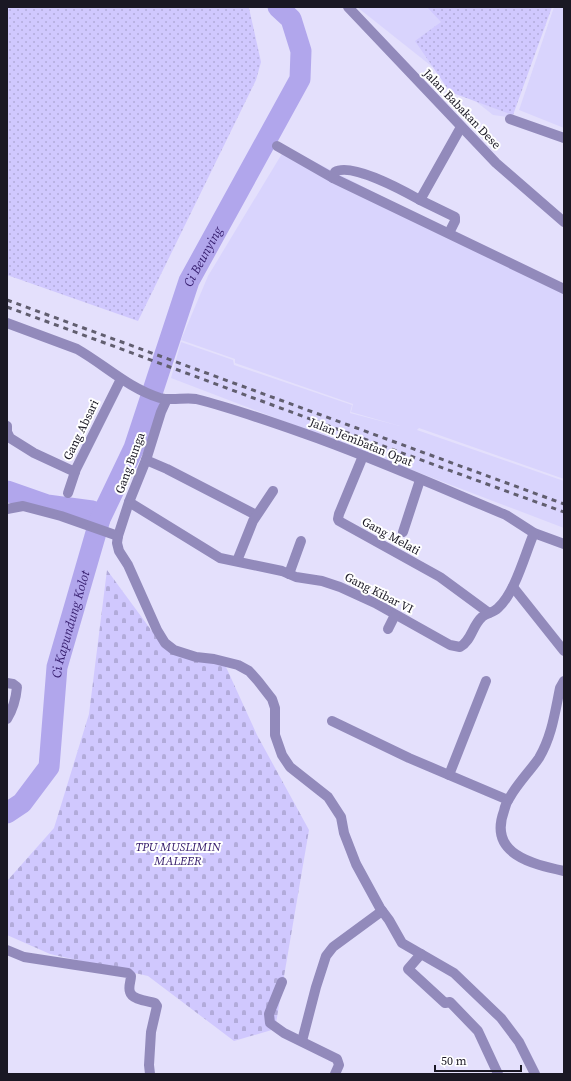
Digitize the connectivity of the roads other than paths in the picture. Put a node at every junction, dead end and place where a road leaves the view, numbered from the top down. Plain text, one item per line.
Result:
1 (348, 7) edge
2 (510, 119) dead end
3 (461, 127) junction
4 (564, 138) edge
5 (277, 146) dead end
6 (333, 178) junction
7 (420, 200) junction
8 (564, 222) edge
9 (449, 233) junction
10 (564, 289) edge
11 (7, 323) edge
12 (121, 379) junction
13 (163, 398) junction
14 (7, 426) edge
15 (363, 456) junction
16 (146, 460) junction
17 (75, 472) junction
18 (420, 480) junction
19 (273, 491) dead end
20 (68, 493) dead end
21 (129, 502) junction
22 (7, 509) edge
23 (256, 515) junction
24 (402, 532) dead end
25 (534, 533) junction
26 (116, 535) junction
27 (301, 541) dead end
28 (564, 544) edge
29 (237, 561) junction
30 (288, 574) junction
31 (512, 587) junction
32 (489, 613) junction
33 (394, 614) junction
34 (388, 629) dead end
35 (563, 648) edge
36 (486, 681) dead end
37 (564, 681) edge
38 (7, 683) edge
39 (7, 719) edge
40 (332, 721) dead end
41 (449, 775) junction
42 (508, 800) junction
43 (564, 871) edge
44 (382, 910) junction
45 (7, 950) edge
46 (421, 954) junction
47 (282, 982) dead end
48 (302, 1041) junction
49 (150, 1074) edge
50 (335, 1074) edge
51 (498, 1074) edge
52 (535, 1074) edge

1 - 3 street, Jalan Babakan Dese
2 - 4 street
3 - 7 street
3 - 8 street, Jalan Babakan Dese
5 - 6 street
6 - 7 street
6 - 9 street
7 - 9 street
9 - 10 street
11 - 12 street, Jalan Jembatan Opat
12 - 13 street, Jalan Jembatan Opat
12 - 17 street, Gang Absari
13 - 15 street, Jalan Jembatan Opat
13 - 16 street, Gang Bunga
14 - 17 street
15 - 18 street, Jalan Jembatan Opat
15 - 32 street, Gang Melati
16 - 21 street, Gang Bunga
16 - 23 street
17 - 20 street, Gang Absari
18 - 24 street
18 - 25 street, Jalan Jembatan Opat
19 - 23 street
21 - 26 street, Gang Bunga
21 - 29 street, Gang Kibar VI
22 - 26 street
23 - 29 street
25 - 28 street, Jalan Jembatan Opat
25 - 31 street
26 - 44 street
27 - 30 street
29 - 30 street, Gang Kibar VI
30 - 33 street, Gang Kibar VI
31 - 32 street
31 - 35 street
32 - 33 street, Gang Kibar VI
33 - 34 street
36 - 41 street
37 - 42 street
38 - 39 street
40 - 41 street
41 - 42 street
42 - 43 street
44 - 46 street
44 - 48 street
45 - 49 street
46 - 51 street
46 - 52 street
47 - 48 street
48 - 50 street

